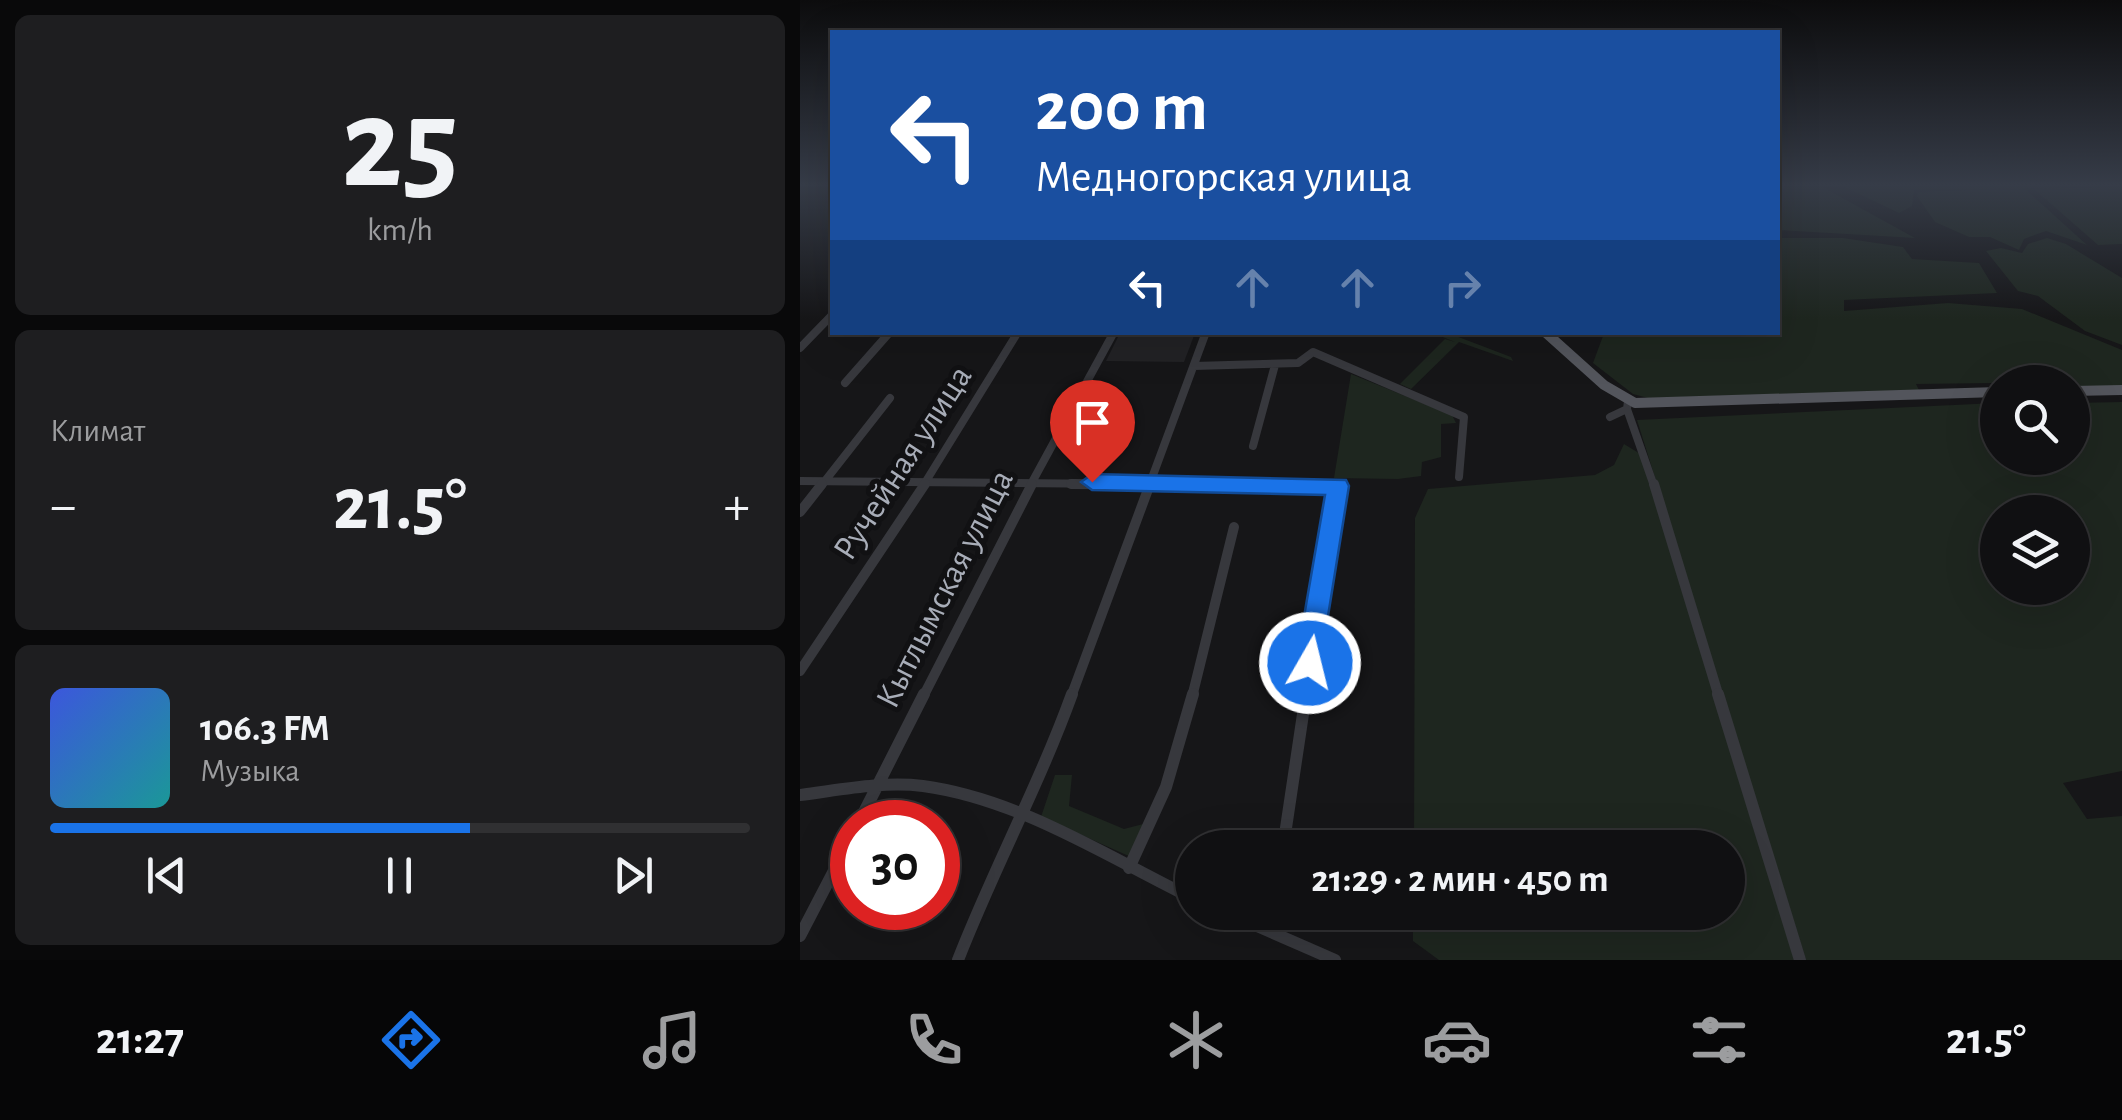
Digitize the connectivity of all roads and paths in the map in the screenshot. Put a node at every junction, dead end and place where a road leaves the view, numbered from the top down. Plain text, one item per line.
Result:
1 (830, 318) edge
2 (887, 335) edge
3 (1016, 335) edge
4 (1112, 335) edge
5 (1205, 335) edge
6 (1549, 335) edge
7 (800, 348) edge
8 (1274, 365) junction
9 (1194, 366) junction
10 (844, 383) dead end
11 (2090, 390) edge
12 (2122, 390) edge
13 (1980, 393) edge
14 (890, 398) dead end
15 (1627, 405) junction
16 (1610, 417) dead end
17 (1252, 446) dead end
18 (1458, 477) dead end
19 (800, 481) edge
20 (824, 483) junction
21 (1034, 483) junction
22 (1150, 484) junction
23 (924, 485) junction
24 (800, 512) edge
25 (1234, 527) dead end
26 (800, 671) edge
27 (878, 785) junction
28 (800, 794) edge
29 (870, 800) edge
30 (1021, 816) junction
31 (1286, 830) edge
32 (1129, 868) junction
33 (830, 878) edge
34 (1175, 890) edge
35 (1266, 930) edge
36 (800, 936) edge
37 (958, 960) edge
38 (1335, 960) edge
39 (1800, 960) edge

1 - 7 street
2 - 10 street
3 - 23 street, Ручейная улица
4 - 21 street, Кытлымская улица
5 - 9 street
6 - 15 main road
8 - 9 street
8 - 17 street
8 - 18 street
9 - 22 street
11 - 12 main road
13 - 15 main road
14 - 20 street
15 - 16 street
15 - 39 street
19 - 20 street
20 - 23 street
20 - 24 street
21 - 22 street
21 - 23 street
21 - 27 street, Кытлымская улица
22 - 30 street
22 - 31 street
23 - 26 street, Ручейная улица
25 - 32 street
27 - 28 street
27 - 29 street, Кытлымская улица
27 - 30 street
30 - 32 street
30 - 37 street
32 - 34 street
33 - 36 street
35 - 38 street

